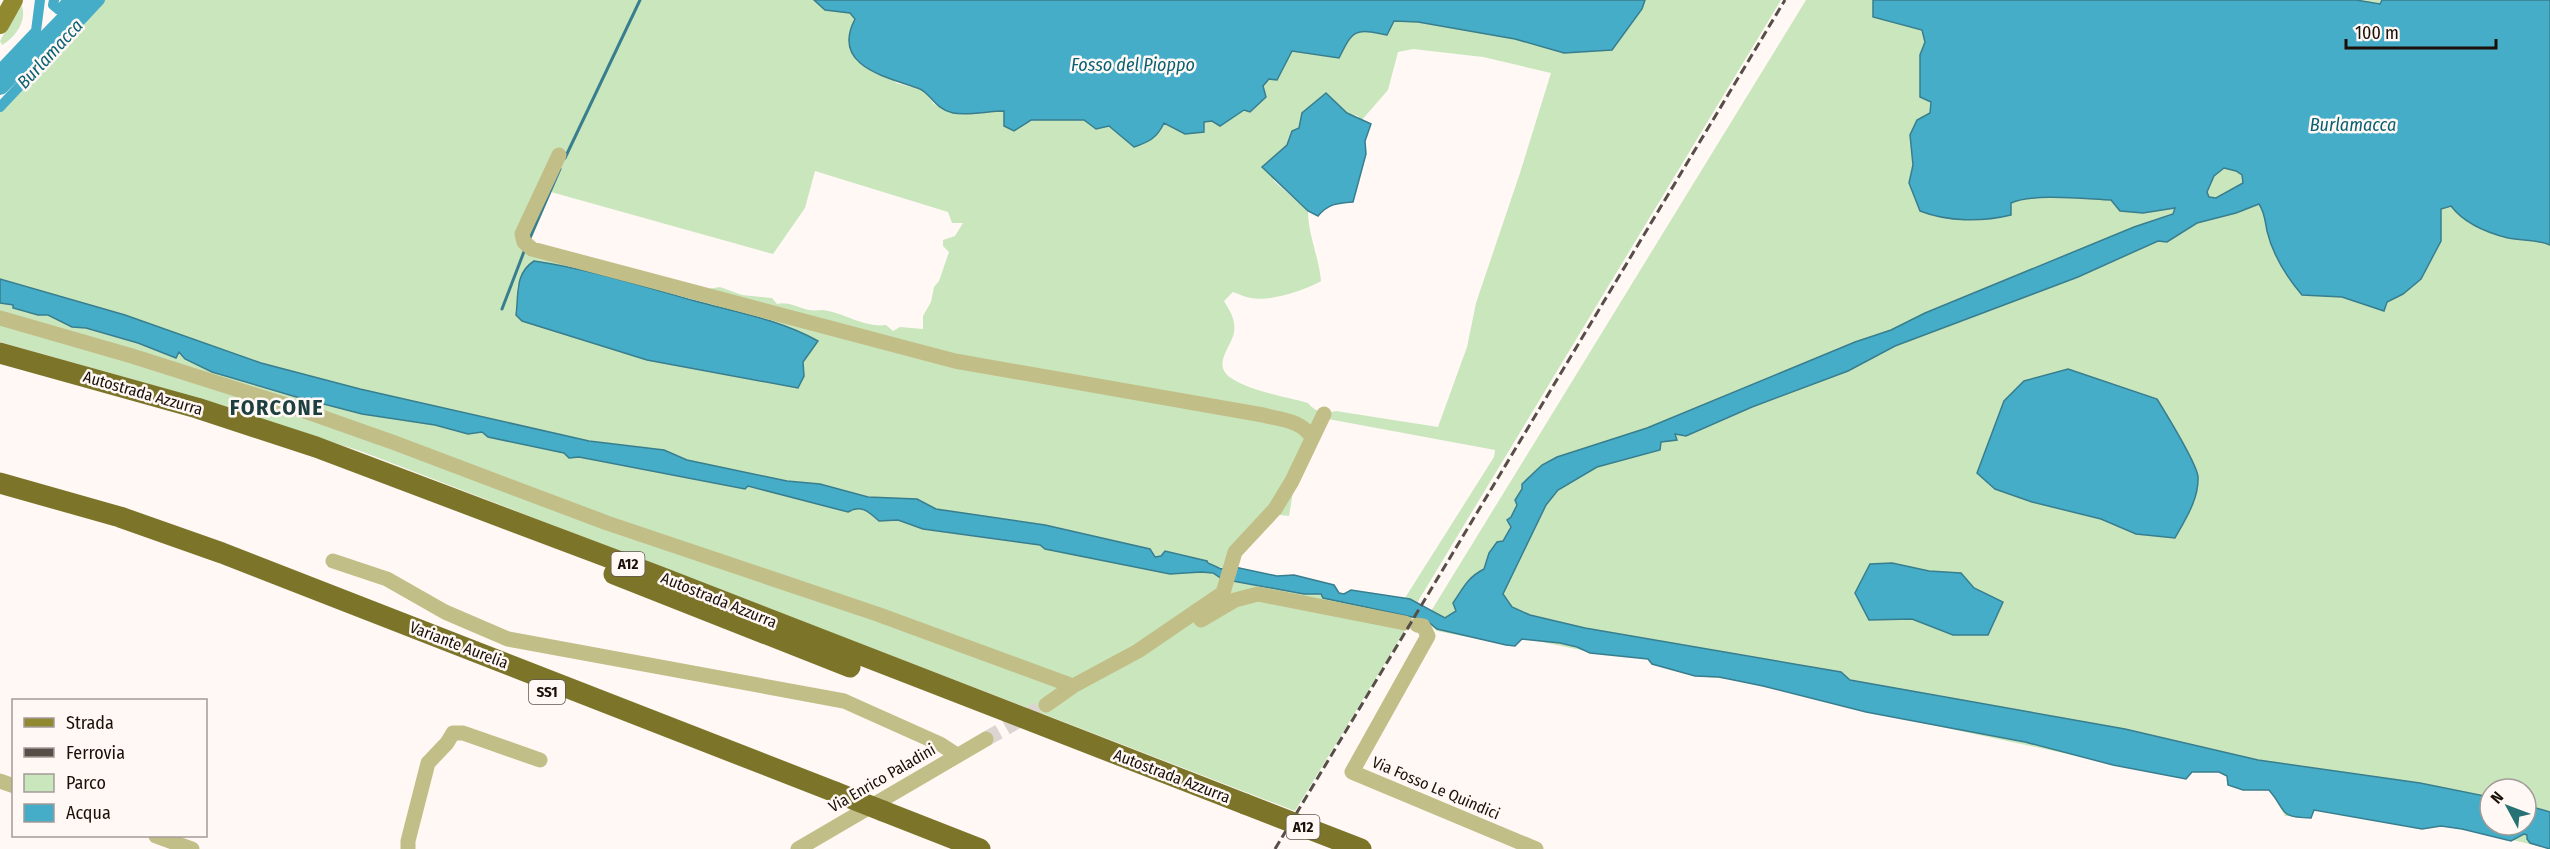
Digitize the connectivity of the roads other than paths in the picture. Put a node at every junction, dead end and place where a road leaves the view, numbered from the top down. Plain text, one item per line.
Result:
1 (14, 0) edge
2 (0, 25) edge
3 (559, 155) dead end
4 (0, 318) edge
5 (0, 353) edge
6 (0, 367) edge
7 (1324, 414) dead end
8 (1312, 438) junction
9 (0, 483) edge
10 (0, 495) edge
11 (219, 559) junction
12 (333, 561) dead end
13 (1123, 660) junction
14 (1073, 686) junction
15 (1046, 705) tunnel mouth
16 (986, 739) tunnel mouth
17 (957, 755) junction
18 (540, 760) dead end
19 (1243, 811) junction
20 (879, 817) junction
21 (157, 840) edge
22 (192, 849) edge
23 (408, 849) edge
24 (798, 849) edge
25 (946, 849) edge
26 (980, 849) edge
27 (1323, 849) edge
28 (1361, 849) edge
29 (1536, 849) edge

1 - 2 main road
3 - 8 street
4 - 14 street
5 - 19 highway, Autostrada Azzurra / A12
6 - 19 highway, Autostrada Azzurra / A12
7 - 8 street
8 - 13 street
9 - 11 highway, Variante Aurelia / SS1
10 - 11 highway, Variante Aurelia / SS1
11 - 20 highway, Variante Aurelia / SS1
12 - 17 street
13 - 14 street
13 - 29 street, Via Fosso Le Quindici
14 - 15 street
16 - 17 street, Via Enrico Paladini
17 - 24 street, Via Enrico Paladini
18 - 23 street
19 - 27 highway, Autostrada Azzurra / A12
19 - 28 highway, Autostrada Azzurra / A12, bridge
20 - 25 highway, Variante Aurelia / SS1
20 - 26 highway, Variante Aurelia / SS1
21 - 22 street

